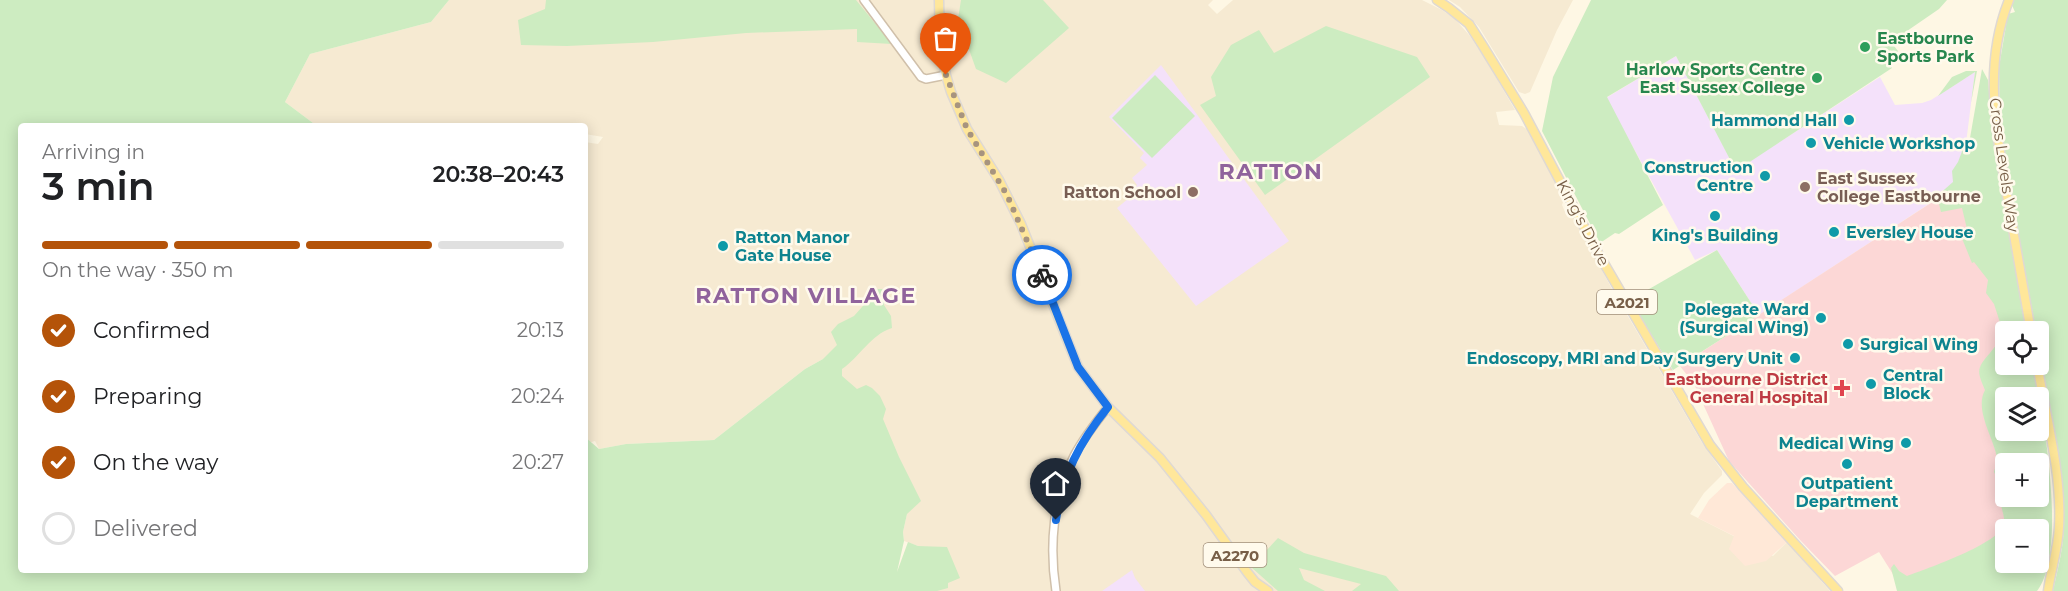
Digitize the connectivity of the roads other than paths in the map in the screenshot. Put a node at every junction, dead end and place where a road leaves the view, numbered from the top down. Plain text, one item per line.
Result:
1 (864, 0) edge
2 (939, 0) edge
3 (1437, 0) edge
4 (2009, 0) edge
5 (946, 75) junction
6 (2029, 321) edge
7 (2039, 375) edge
8 (1108, 407) junction
9 (2049, 587) edge
10 (1056, 591) edge
11 (1268, 591) edge
12 (1838, 591) edge
13 (2042, 591) edge

1 - 5 street
2 - 5 main road, A2270
3 - 12 main road, King's Drive / A2021
4 - 6 main road, Cross Levels Way
5 - 8 main road, A2270
7 - 9 main road
8 - 10 street
8 - 11 main road, A2270
9 - 13 main road

